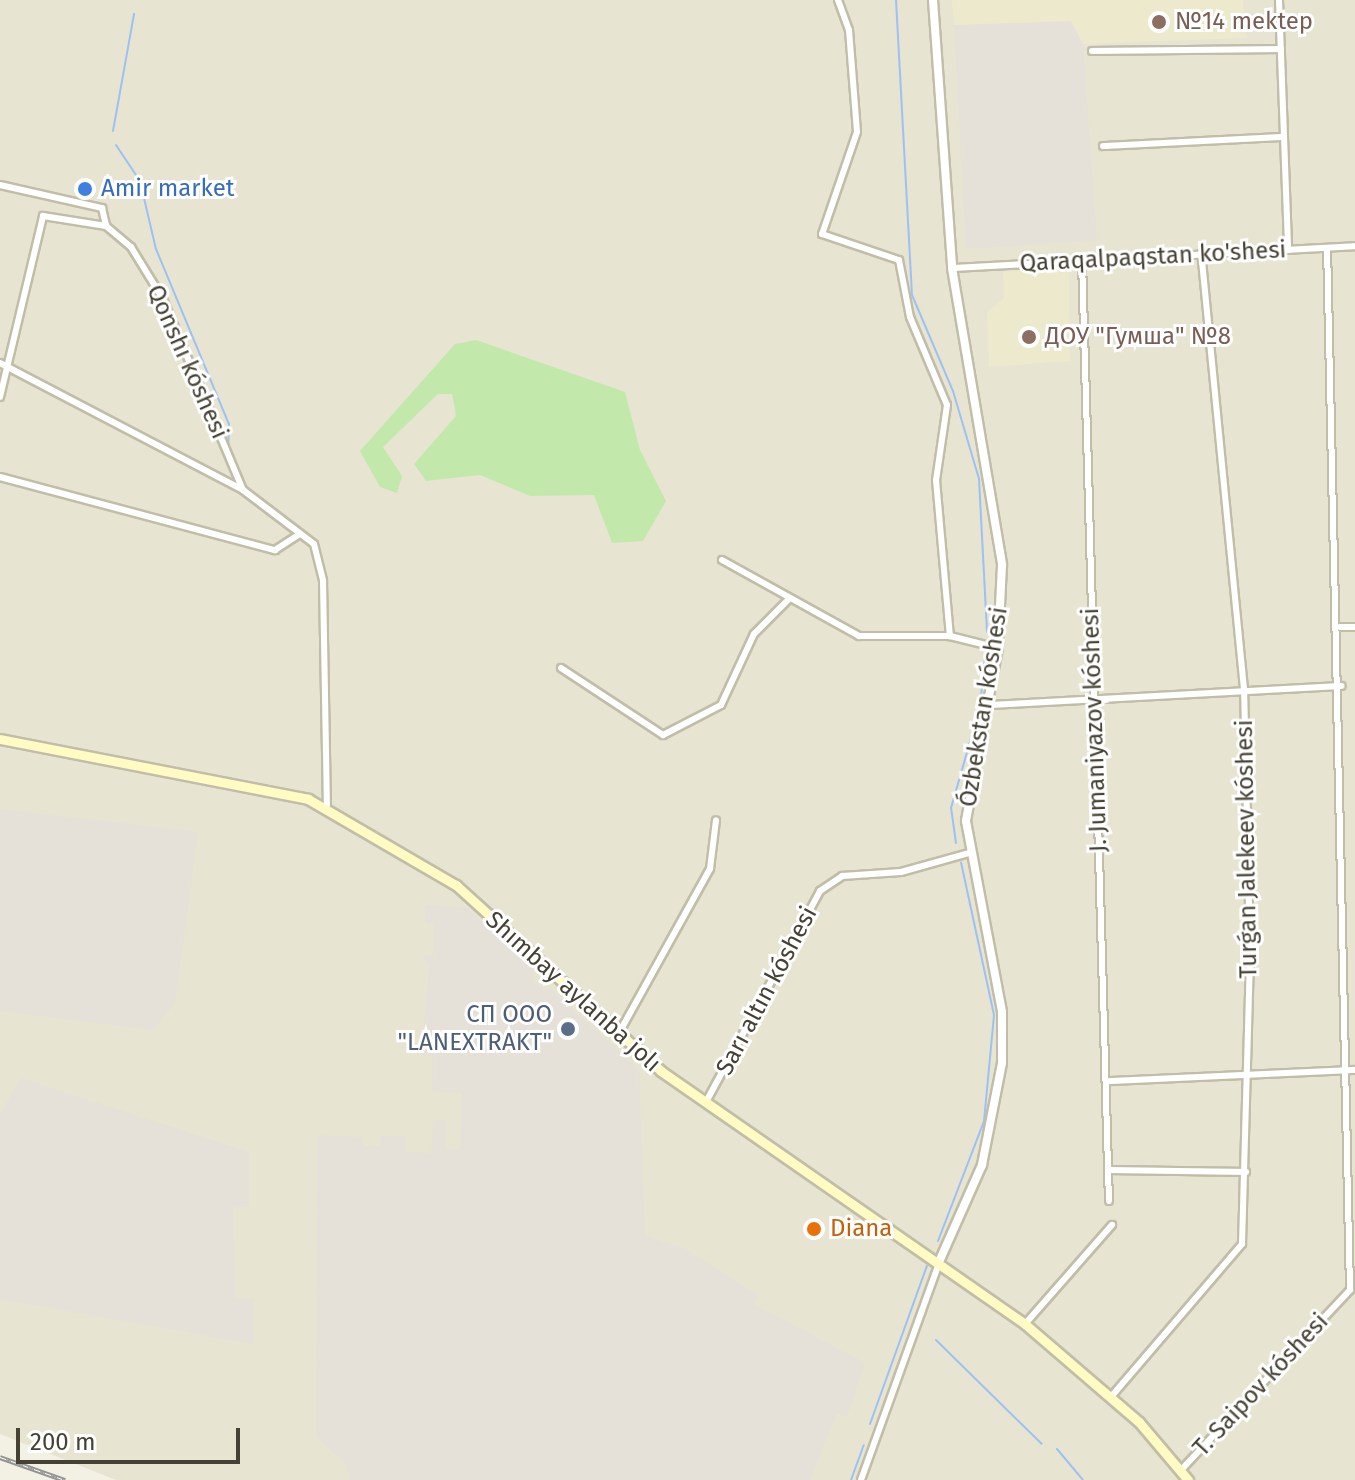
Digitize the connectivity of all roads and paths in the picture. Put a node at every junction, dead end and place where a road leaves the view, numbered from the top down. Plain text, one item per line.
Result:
1 (838, 0) edge
2 (933, 0) edge
3 (1279, 0) edge
4 (1281, 49) junction
5 (1092, 51) dead end
6 (1283, 137) junction
7 (1103, 146) dead end
8 (0, 185) edge
9 (106, 226) junction
10 (1355, 246) edge
11 (1327, 248) junction
12 (1288, 250) junction
13 (1201, 254) junction
14 (1082, 260) junction
15 (952, 268) junction
16 (0, 363) edge
17 (10, 367) junction
18 (0, 397) edge
19 (0, 477) edge
20 (243, 490) junction
21 (300, 534) junction
22 (722, 560) dead end
23 (788, 600) junction
24 (1340, 627) junction
25 (1355, 627) edge
26 (950, 636) junction
27 (998, 648) junction
28 (561, 668) dead end
29 (1341, 686) junction
30 (1244, 689) junction
31 (1092, 703) junction
32 (989, 705) junction
33 (0, 739) edge
34 (327, 805) junction
35 (716, 820) dead end
36 (969, 853) junction
37 (617, 1036) junction
38 (1352, 1070) edge
39 (1249, 1073) junction
40 (1109, 1081) junction
41 (706, 1102) junction
42 (1111, 1170) junction
43 (1246, 1172) junction
44 (1109, 1201) dead end
45 (1112, 1225) dead end
46 (940, 1260) junction
47 (1025, 1324) junction
48 (1110, 1398) junction
49 (1181, 1470) junction
50 (861, 1480) edge
51 (1188, 1480) edge

1 - 26 street
2 - 15 street, Ózbekstan kóshesi
3 - 4 street
4 - 5 street
4 - 6 street
6 - 7 street
6 - 12 street
8 - 9 street, Qonshı kóshesi
9 - 17 street
9 - 20 street, Qonshı kóshesi
10 - 11 street, Qaraqalpaqstan ko'shesi
11 - 12 street, Qaraqalpaqstan ko'shesi
11 - 24 street, T. Saipov kóshesi
12 - 13 street, Qaraqalpaqstan ko'shesi
13 - 14 street, Qaraqalpaqstan ko'shesi
13 - 30 street, Turǵan Jalekeev kóshesi
14 - 15 street, Qaraqalpaqstan ko'shesi
14 - 31 street, J. Jumaniyazov kóshesi
15 - 27 street, Ózbekstan kóshesi
16 - 17 street, Qonshı kóshesi
17 - 18 street
17 - 20 street, Qonshı kóshesi
19 - 21 street
20 - 21 street, Qonshı kóshesi
21 - 34 street, Qonshı kóshesi
22 - 23 street
23 - 26 street
23 - 28 street
24 - 25 street
24 - 29 street, T. Saipov kóshesi
26 - 27 street
27 - 32 street, Ózbekstan kóshesi
29 - 30 street
29 - 38 street, T. Saipov kóshesi
30 - 31 street
30 - 39 street, Turǵan Jalekeev kóshesi
31 - 32 street
31 - 40 street, J. Jumaniyazov kóshesi
32 - 36 street, Ózbekstan kóshesi
33 - 34 main road, Shımbay aylanba jolı
34 - 37 main road, Shımbay aylanba jolı
35 - 37 street
36 - 41 street, Sarı altın kóshesi
36 - 46 street, Ózbekstan kóshesi
37 - 41 main road, Shımbay aylanba jolı
38 - 39 street
38 - 49 street, T. Saipov kóshesi
39 - 40 street
39 - 43 street, Turǵan Jalekeev kóshesi
40 - 42 street, J. Jumaniyazov kóshesi
41 - 46 main road, Shımbay aylanba jolı
42 - 43 street
42 - 44 street, J. Jumaniyazov kóshesi
43 - 48 street, Turǵan Jalekeev kóshesi
45 - 47 street
46 - 47 main road, Shımbay aylanba jolı
46 - 50 street
47 - 48 main road, Shımbay aylanba jolı
48 - 49 main road, Shımbay aylanba jolı
49 - 51 main road, Shımbay aylanba jolı

